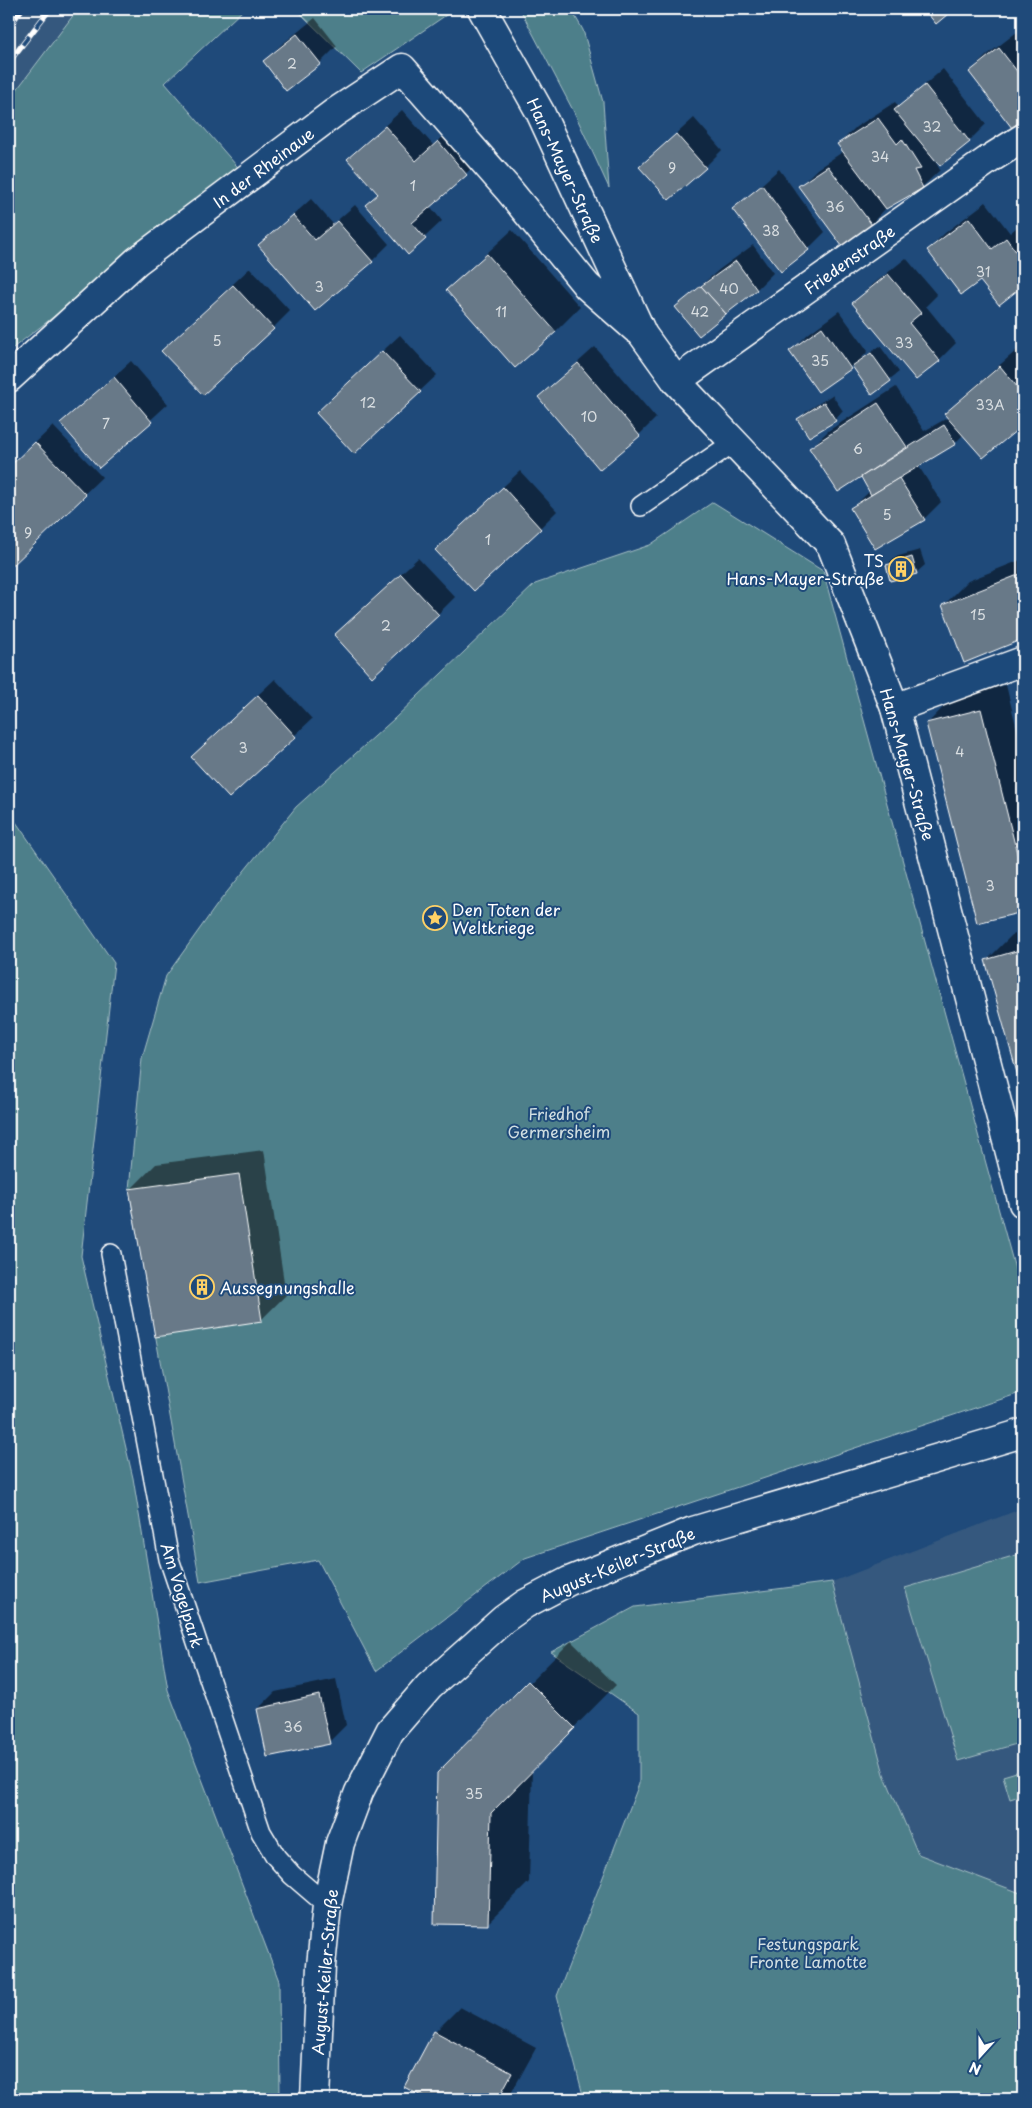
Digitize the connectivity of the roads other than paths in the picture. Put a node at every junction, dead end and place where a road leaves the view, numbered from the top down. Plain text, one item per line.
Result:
1 (482, 9) edge
2 (1023, 138) edge
3 (508, 189) joint
4 (643, 335) junction
5 (9, 378) edge
6 (676, 381) junction
7 (734, 442) junction
8 (641, 506) dead end
9 (1023, 661) edge
10 (895, 708) junction
11 (1023, 1203) edge
12 (111, 1254) dead end
13 (1023, 1433) edge
14 (327, 1905) junction
15 (315, 2099) edge

1 - 4 street, Hans-Mayer-Straße
2 - 6 street, Friedenstraße
3 - 4 street, Hans-Mayer-Straße
3 - 5 street, In der Rheinaue
4 - 6 street, Hans-Mayer-Straße
6 - 7 street, Hans-Mayer-Straße
7 - 8 lane
7 - 10 street, Hans-Mayer-Straße
9 - 10 street
10 - 11 street, Hans-Mayer-Straße
12 - 14 lane, Am Vogelpark
13 - 14 street, August-Keiler-Straße
14 - 15 street, August-Keiler-Straße

